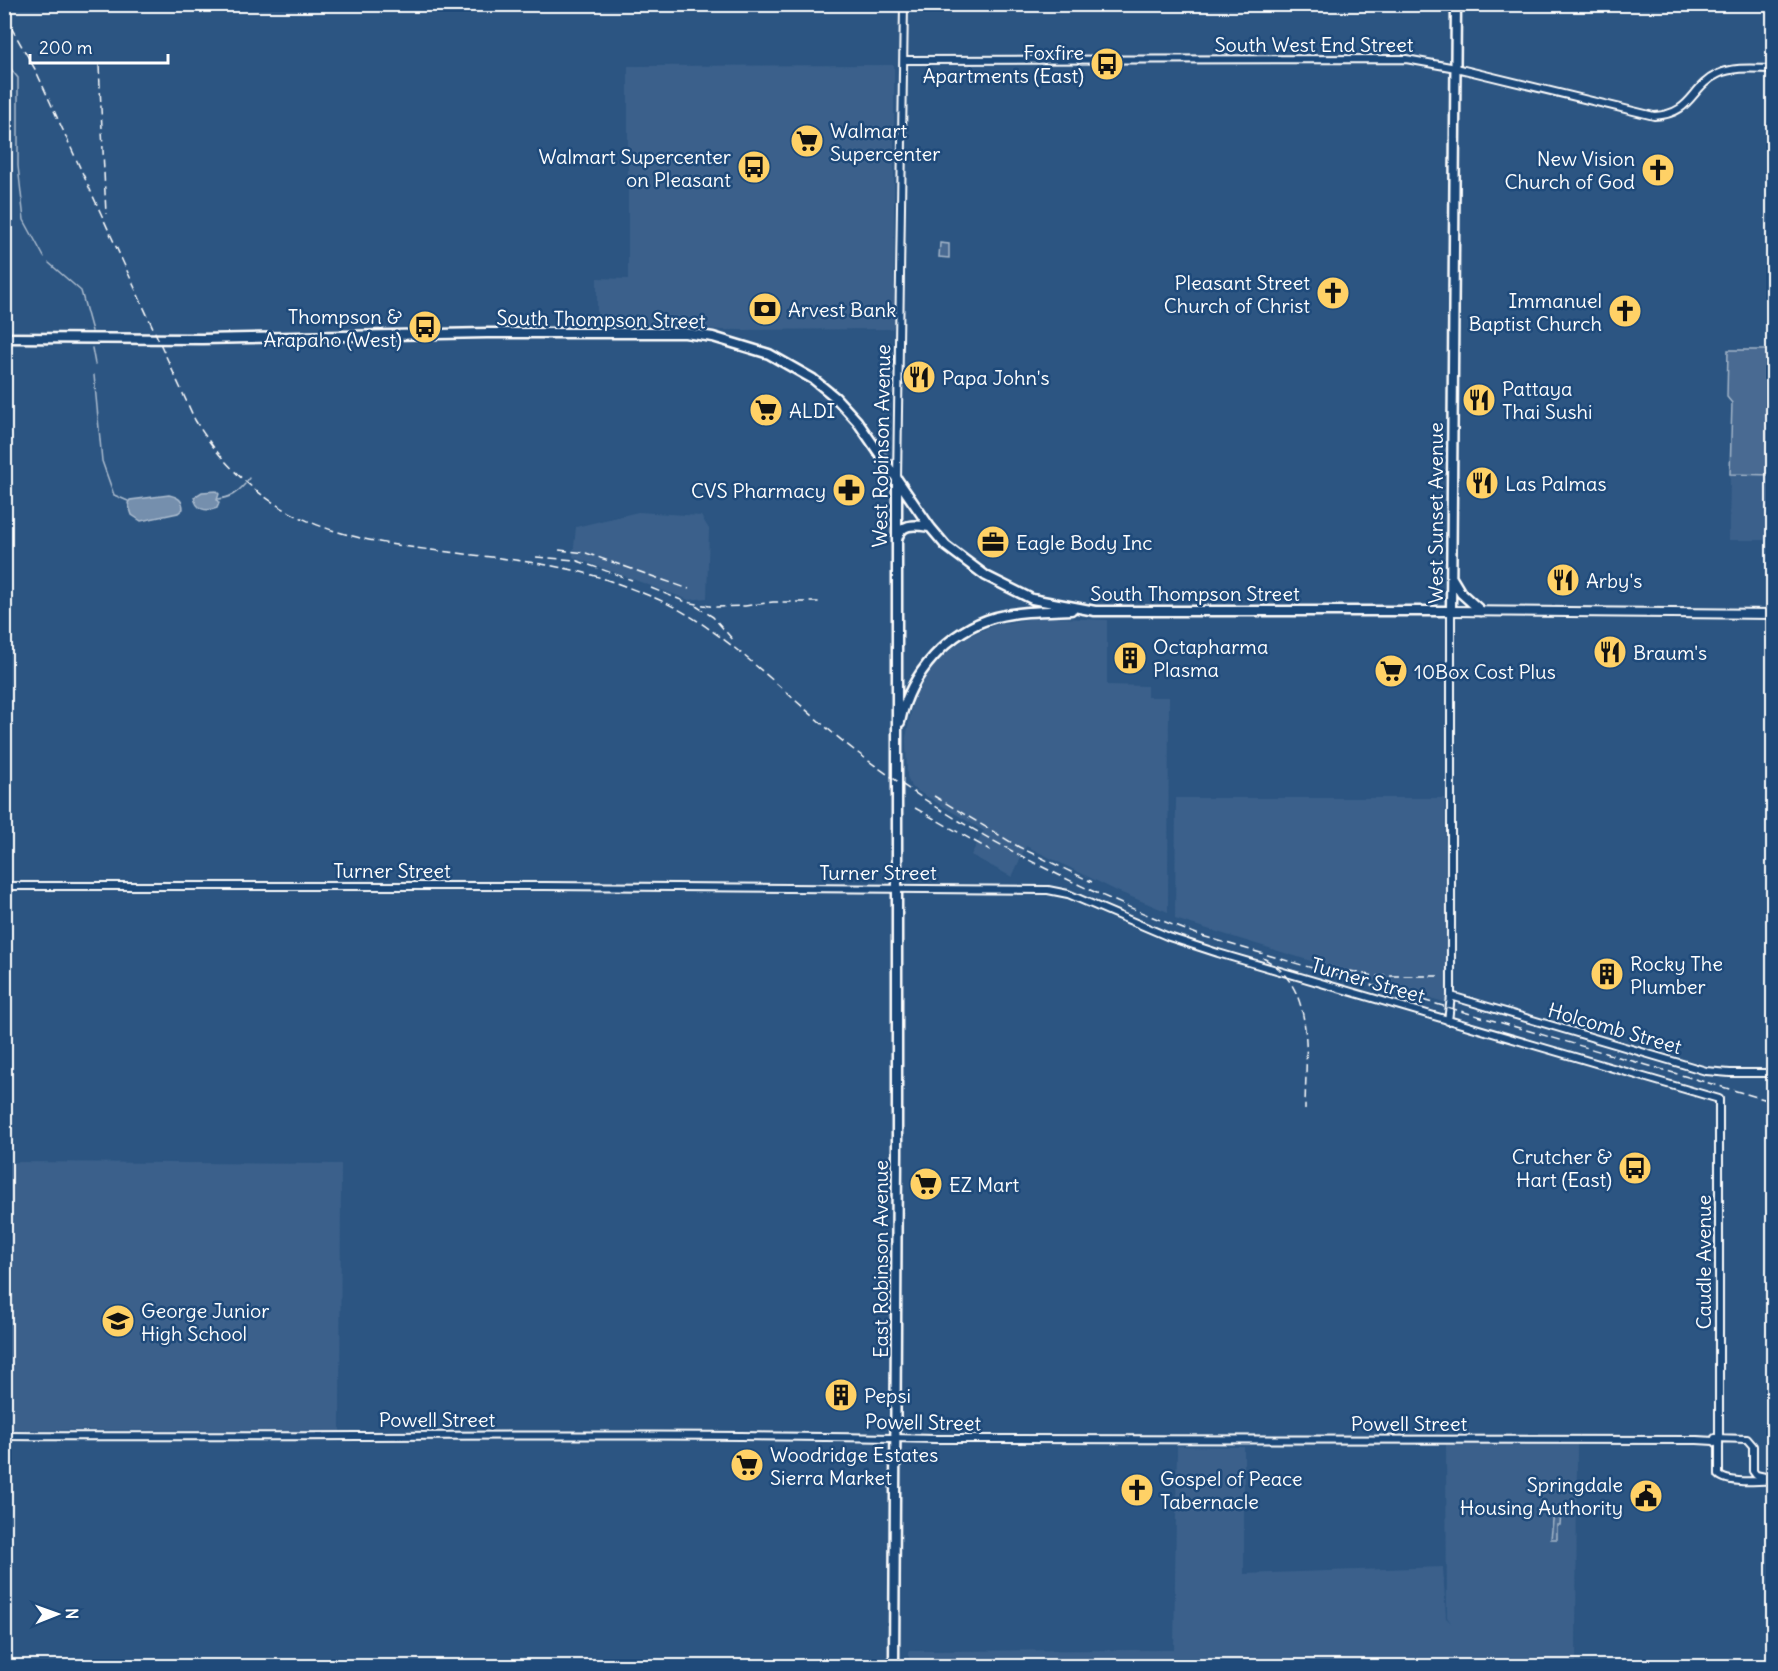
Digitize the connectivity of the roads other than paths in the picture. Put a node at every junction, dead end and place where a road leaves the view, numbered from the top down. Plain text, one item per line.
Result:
1 (904, 4) edge
2 (1456, 4) edge
3 (904, 60) junction
4 (1456, 68) junction
5 (1773, 69) edge
6 (4, 338) edge
7 (897, 479) junction
8 (930, 527) junction
9 (896, 546) junction
10 (1451, 576) junction
11 (1032, 599) junction
12 (1081, 609) junction
13 (1451, 611) junction
14 (1481, 611) junction
15 (1023, 613) junction
16 (1773, 614) edge
17 (896, 682) junction
18 (915, 682) junction
19 (897, 740) junction
20 (4, 886) edge
21 (897, 888) junction
22 (1451, 996) junction
23 (1448, 1020) junction
24 (1773, 1073) edge
25 (1719, 1100) joint
26 (1720, 1424) junction
27 (4, 1436) edge
28 (895, 1438) junction
29 (1727, 1438) junction
30 (1719, 1442) junction
31 (1753, 1471) junction
32 (1773, 1479) edge
33 (1746, 1480) junction
34 (894, 1666) edge

1 - 3 street, West Robinson Avenue
2 - 4 highway, West Sunset Avenue
3 - 4 street, South West End Street
3 - 7 street, West Robinson Avenue
4 - 5 street, South West End Street
4 - 10 highway, West Sunset Avenue
6 - 7 highway, South Thompson Street
7 - 8 highway, South Thompson Street
7 - 9 highway, West Robinson Avenue
8 - 9 highway
8 - 11 highway, South Thompson Street
9 - 17 highway, West Robinson Avenue
10 - 13 highway, West Sunset Avenue
10 - 14 highway
11 - 12 highway, South Thompson Street
11 - 15 highway
12 - 13 highway, South Thompson Street
12 - 15 highway
13 - 14 main road, South Thompson Street
13 - 22 street, West Sunset Avenue
14 - 16 main road, South Thompson Street
15 - 18 highway
17 - 18 highway
17 - 19 highway, West Robinson Avenue
18 - 19 highway
19 - 21 highway, West Robinson Avenue
20 - 21 street, Turner Street
21 - 23 street, Turner Street
21 - 28 highway, East Robinson Avenue
22 - 23 street, West Sunset Avenue
22 - 24 street, Holcomb Street
23 - 25 street, Turner Street
25 - 26 street, Caudle Avenue
26 - 29 street, Caudle Avenue
26 - 30 street, Caudle Avenue
27 - 28 street, Powell Street
28 - 30 street, Powell Street
28 - 34 highway, East Robinson Avenue
29 - 30 street, Powell Street
29 - 31 street
30 - 33 street
31 - 32 street
31 - 33 street
32 - 33 street

